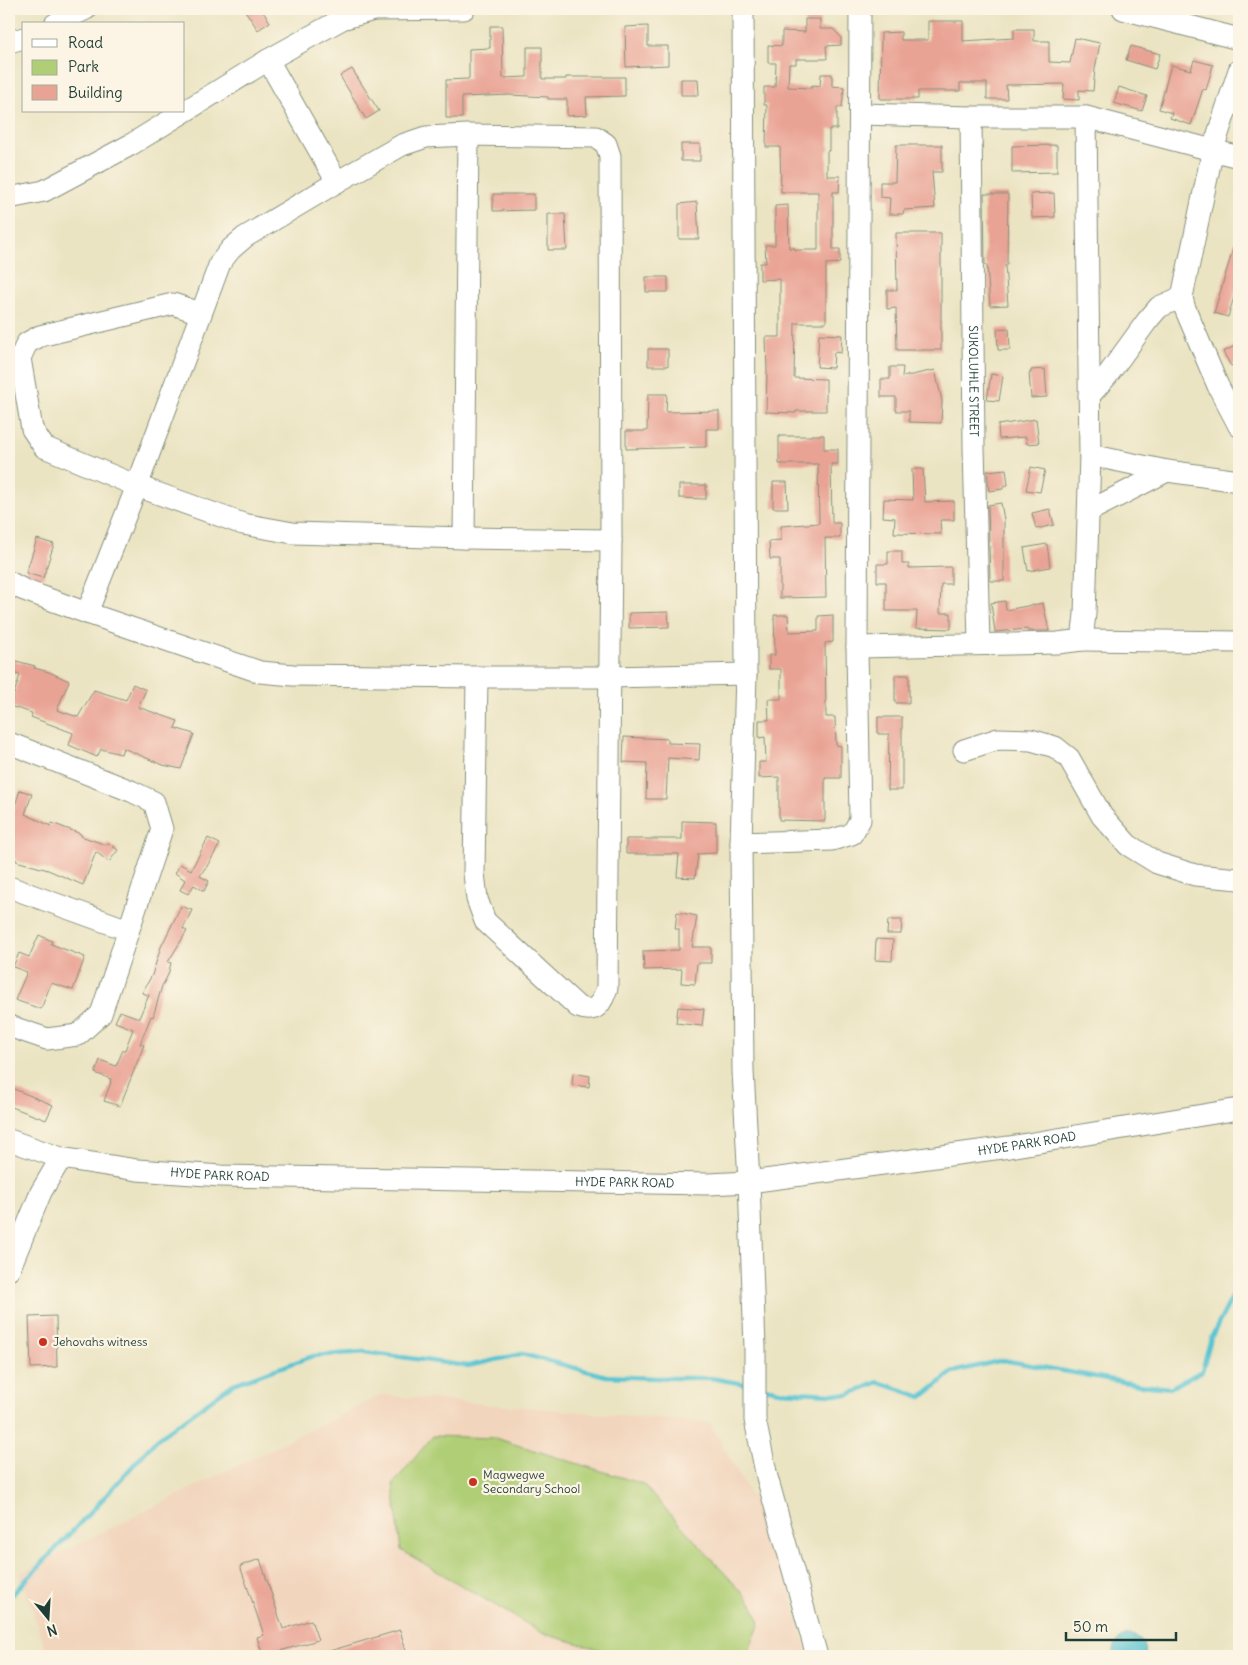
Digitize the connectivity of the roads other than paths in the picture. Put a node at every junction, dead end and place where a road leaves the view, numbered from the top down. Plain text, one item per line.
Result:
1 (86, 9) edge
2 (464, 9) edge
3 (743, 9) edge
4 (860, 9) edge
5 (1122, 9) edge
6 (391, 10) edge
7 (59, 22) edge
8 (22, 39) edge
9 (1239, 39) edge
10 (9, 42) edge
11 (268, 60) junction
12 (1239, 70) edge
13 (185, 111) edge
14 (184, 112) edge
15 (860, 114) junction
16 (971, 117) junction
17 (1086, 117) junction
18 (468, 135) junction
19 (1213, 149) junction
20 (1239, 157) edge
21 (337, 182) junction
22 (9, 198) edge
23 (1182, 297) junction
24 (200, 313) junction
25 (1089, 396) junction
26 (1239, 426) edge
27 (1090, 455) junction
28 (1167, 471) junction
29 (1239, 481) edge
30 (137, 486) junction
31 (1088, 511) junction
32 (464, 538) junction
33 (611, 540) junction
34 (9, 582) edge
35 (87, 613) junction
36 (1082, 640) junction
37 (1239, 642) edge
38 (979, 644) junction
39 (858, 647) junction
40 (746, 674) junction
41 (610, 677) junction
42 (477, 678) junction
43 (9, 743) edge
44 (964, 750) dead end
45 (741, 842) junction
46 (1239, 879) edge
47 (9, 886) edge
48 (128, 930) junction
49 (9, 1026) edge
50 (1239, 1109) edge
51 (9, 1140) edge
52 (61, 1158) junction
53 (749, 1182) junction
54 (9, 1270) edge
55 (817, 1656) edge

1 - 7 street
2 - 6 street
3 - 40 street
4 - 15 street
5 - 9 street
6 - 11 street
8 - 10 street
11 - 13 street
11 - 21 street
12 - 19 street
14 - 22 street
15 - 16 street
15 - 39 street
16 - 17 street
16 - 38 street, SUKOLUHLE STREET
17 - 19 street
17 - 25 street
18 - 21 street
18 - 32 street
18 - 33 street
19 - 20 street
19 - 23 street
21 - 24 street
23 - 25 street
23 - 26 street
24 - 30 street
24 - 30 street
25 - 27 street
27 - 28 street
27 - 31 street
28 - 29 street
28 - 31 street
30 - 32 street
30 - 35 street
31 - 36 street
32 - 33 street
33 - 41 street
34 - 35 street
35 - 42 street
36 - 37 street
36 - 38 street
38 - 39 street
39 - 45 street
40 - 41 street
40 - 45 street
41 - 42 street
41 - 42 street
43 - 48 street
44 - 46 street
45 - 53 street
47 - 48 street
48 - 49 street
50 - 53 street, HYDE PARK ROAD
51 - 52 street, HYDE PARK ROAD
52 - 53 street, HYDE PARK ROAD
52 - 54 street
53 - 55 street

